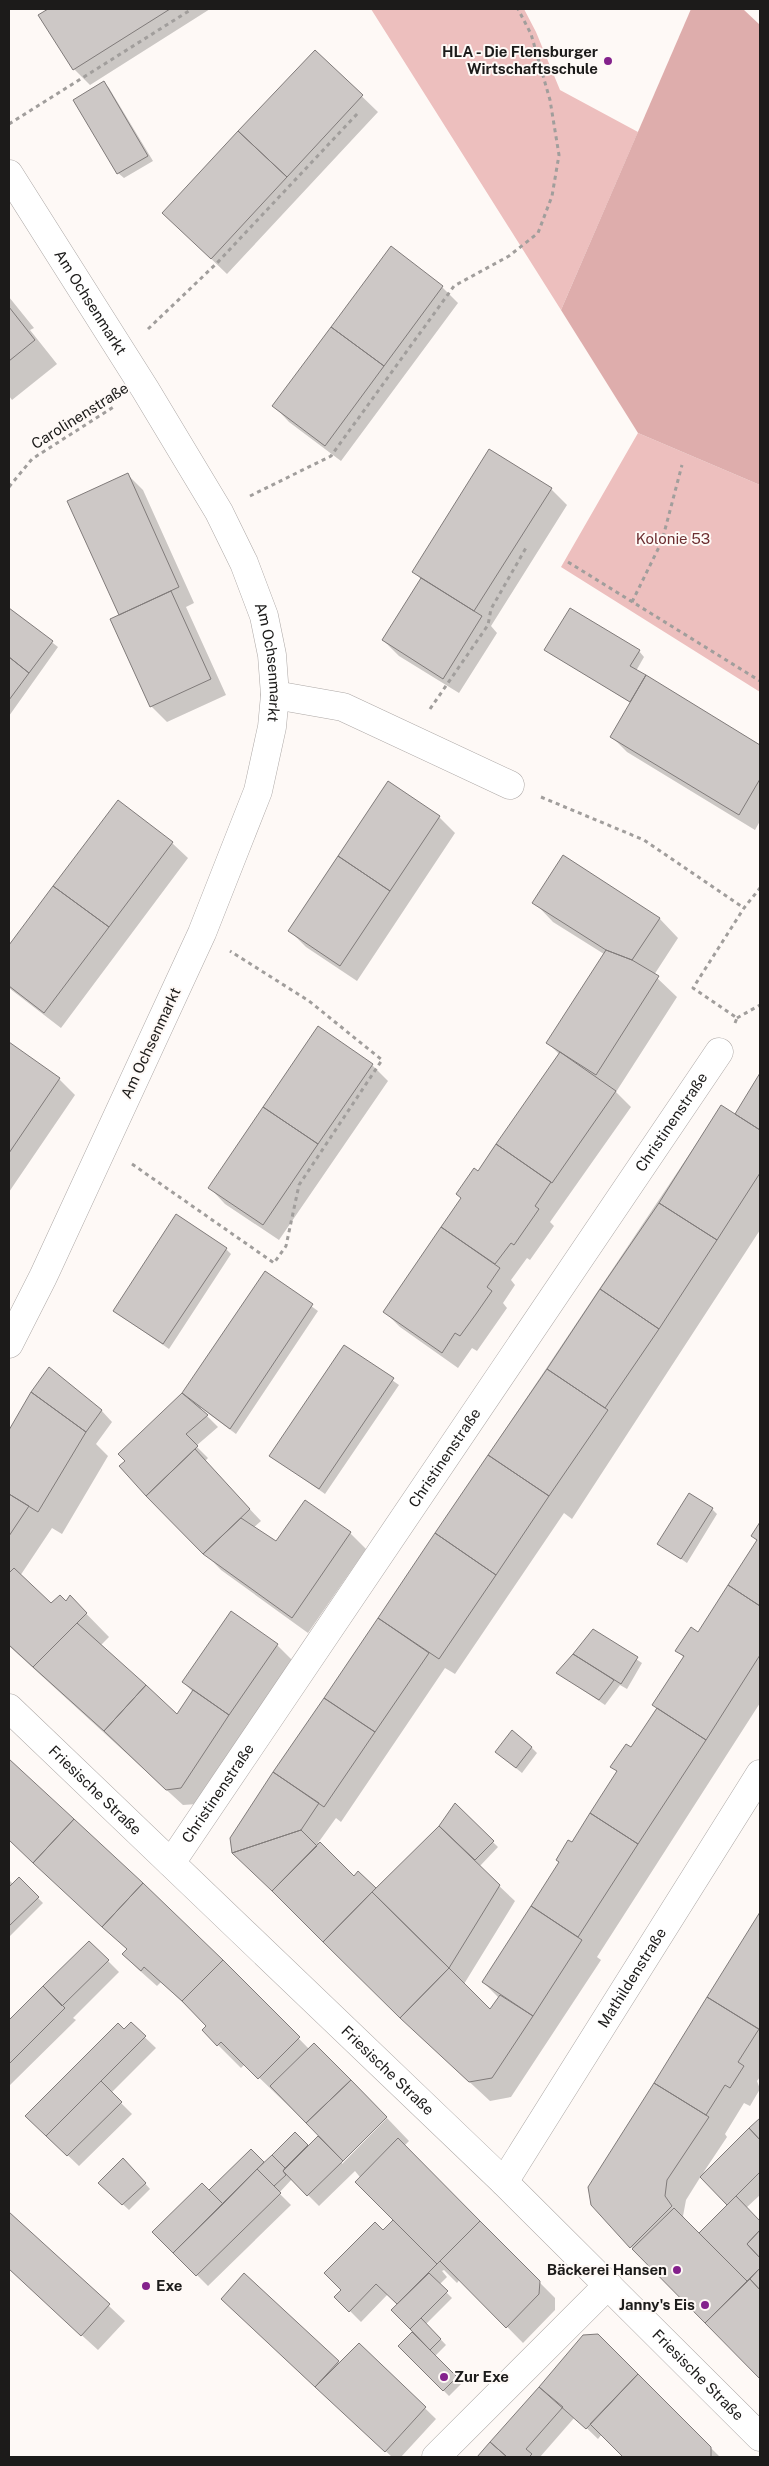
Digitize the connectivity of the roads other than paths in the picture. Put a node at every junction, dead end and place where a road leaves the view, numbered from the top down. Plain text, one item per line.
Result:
1 (9, 174) edge
2 (274, 695) junction
3 (510, 784) road end
4 (719, 1052) road end
5 (9, 1344) edge
6 (9, 1708) edge
7 (760, 1774) edge
8 (171, 1863) junction
9 (504, 2182) junction
10 (608, 2285) junction
11 (760, 2436) edge
12 (436, 2457) edge

1 - 2 street, Am Ochsenmarkt
2 - 3 street
2 - 5 street, Am Ochsenmarkt
4 - 8 street, Christinenstraße
6 - 8 street, Friesische Straße
7 - 9 street, Mathildenstraße
8 - 9 street, Friesische Straße
9 - 10 street, Friesische Straße
10 - 11 street, Friesische Straße
10 - 12 street

